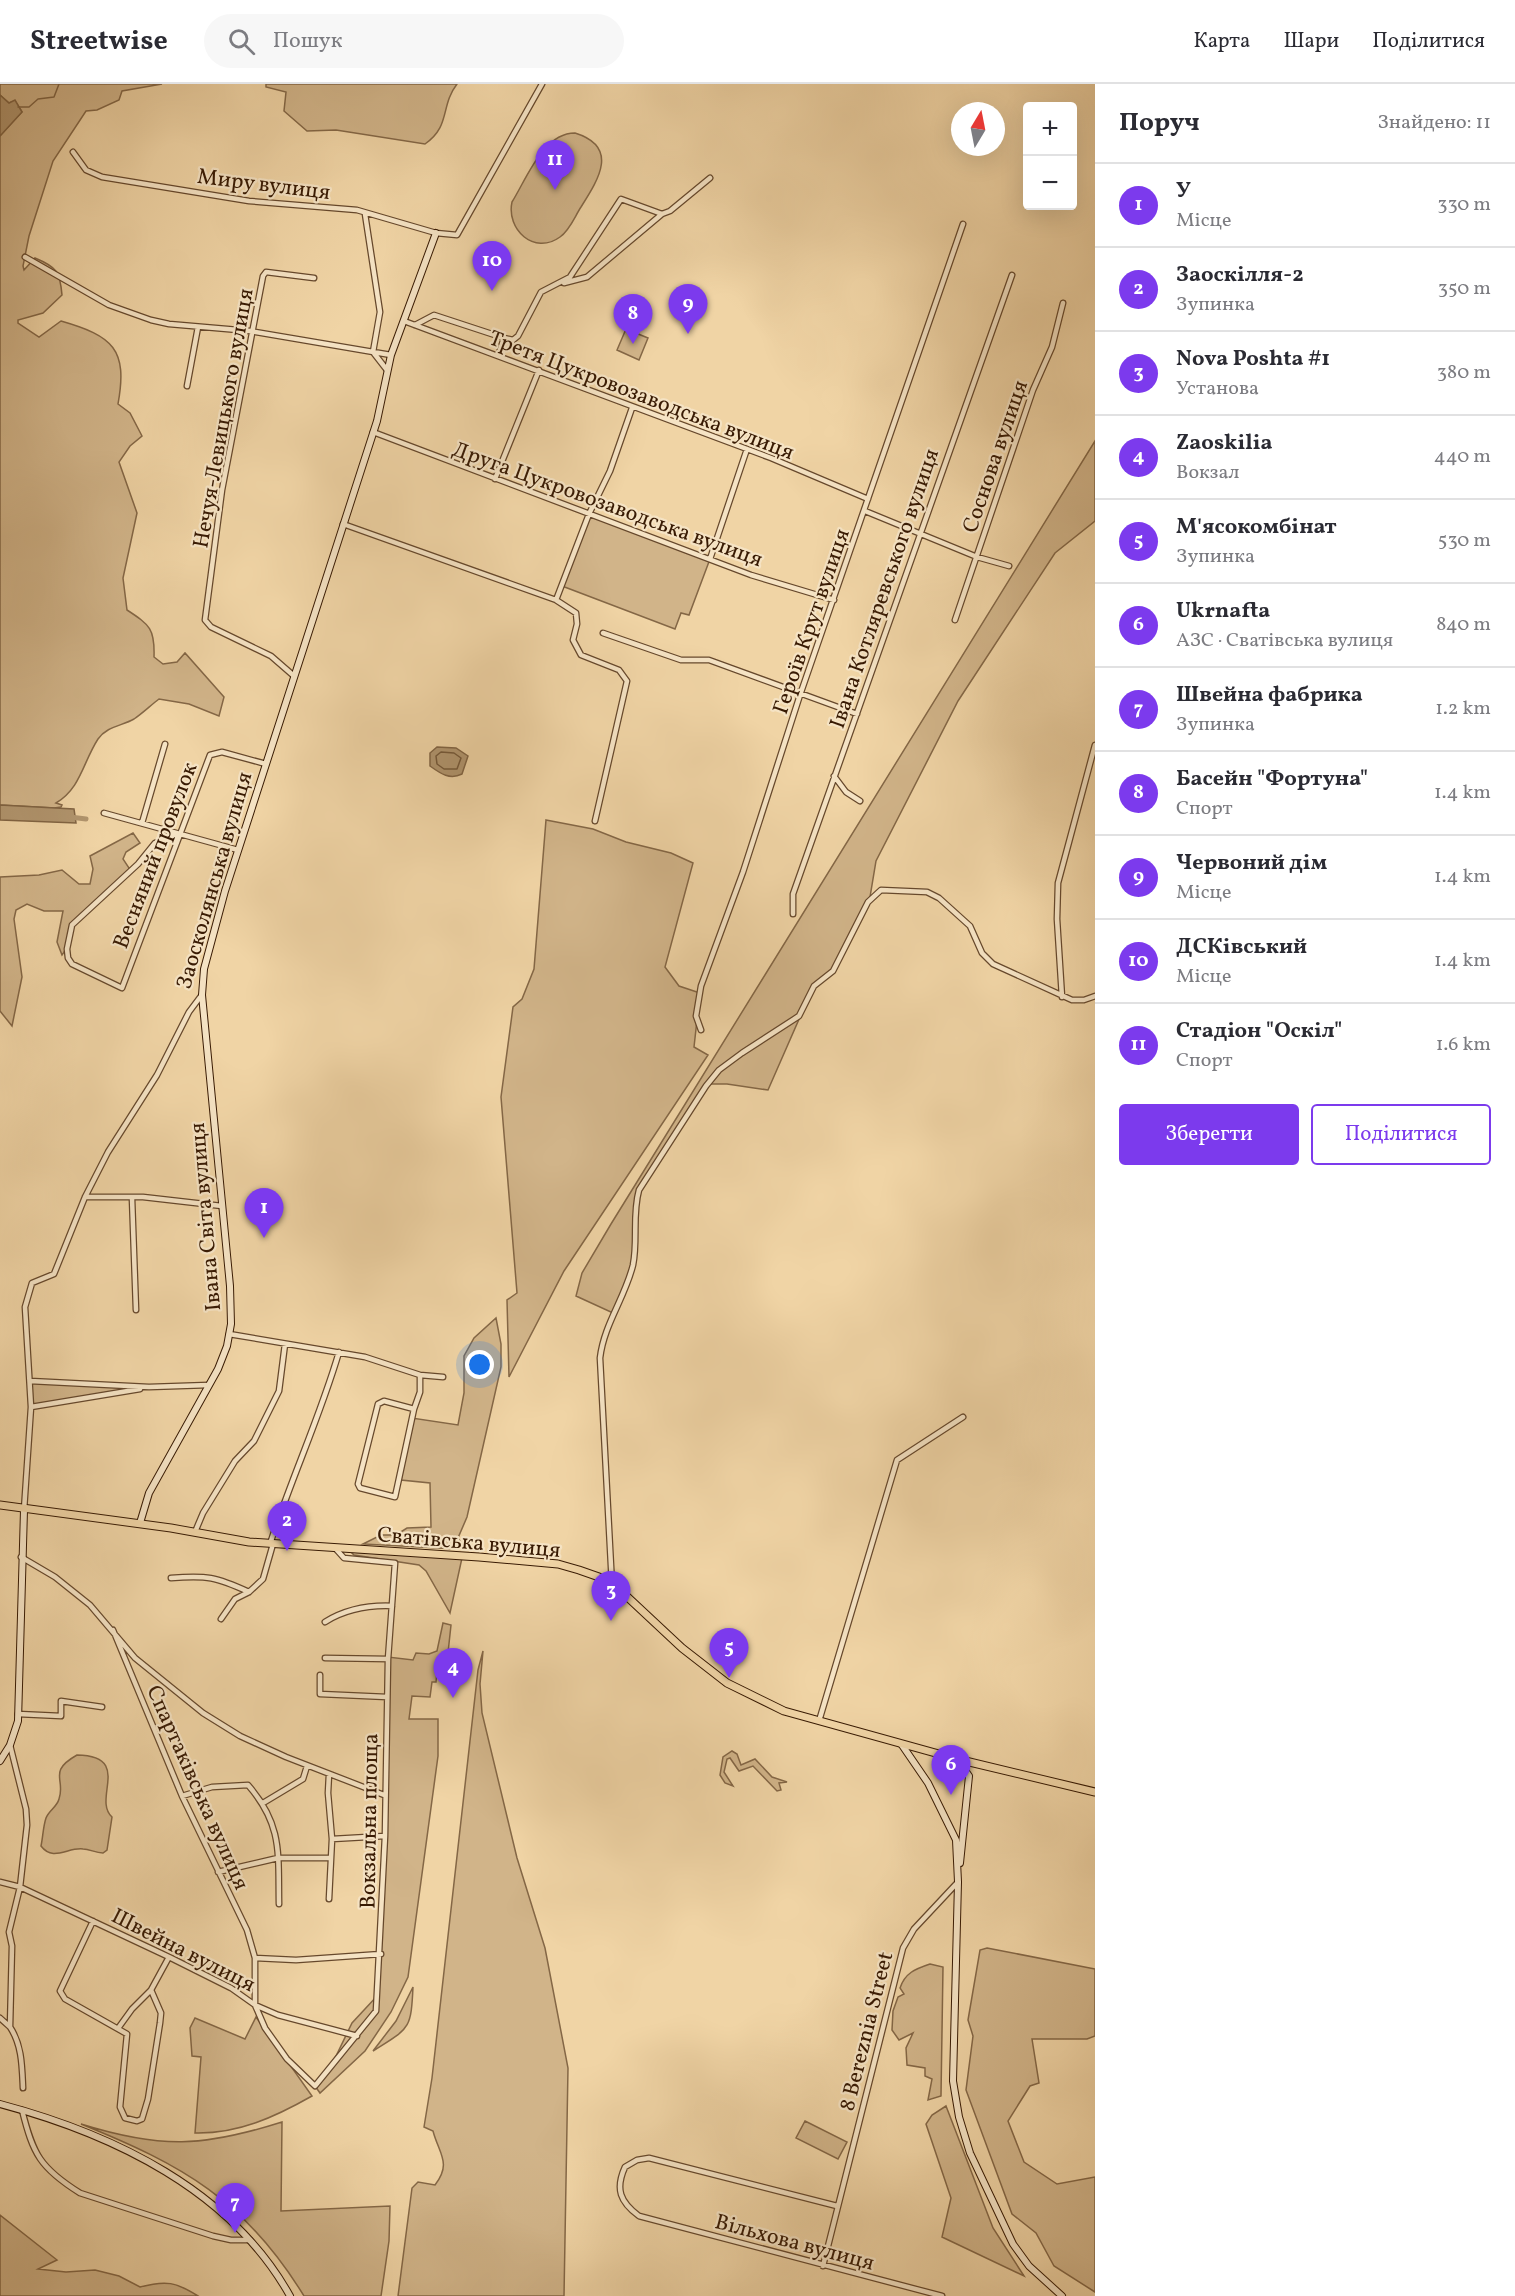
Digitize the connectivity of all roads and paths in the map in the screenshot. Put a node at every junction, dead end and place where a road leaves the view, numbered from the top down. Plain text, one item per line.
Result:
1 (542, 84) edge
2 (73, 152) dead end
3 (711, 178) dead end
4 (365, 214) junction
5 (662, 214) junction
6 (963, 224) dead end
7 (436, 233) junction
8 (25, 257) dead end
9 (1012, 275) dead end
10 (314, 278) dead end
11 (559, 284) junction
12 (1063, 303) dead end
13 (404, 321) junction
14 (415, 325) junction
15 (198, 327) junction
16 (250, 331) junction
17 (504, 338) junction
18 (374, 352) junction
19 (391, 355) junction
20 (498, 356) junction
21 (388, 370) junction
22 (539, 370) junction
23 (188, 387) dead end
24 (632, 408) junction
25 (373, 432) junction
26 (747, 449) junction
27 (495, 479) junction
28 (868, 499) junction
29 (865, 510) junction
30 (590, 514) junction
31 (343, 524) junction
32 (919, 532) junction
33 (977, 557) junction
34 (710, 559) junction
35 (1010, 566) dead end
36 (556, 600) junction
37 (834, 600) junction
38 (955, 620) dead end
39 (603, 633) dead end
40 (294, 676) junction
41 (800, 694) junction
42 (857, 714) junction
43 (165, 744) dead end
44 (1095, 745) edge
45 (266, 764) junction
46 (834, 776) junction
47 (861, 801) dead end
48 (104, 813) dead end
49 (595, 821) dead end
50 (142, 823) junction
51 (180, 833) junction
52 (238, 850) junction
53 (792, 914) dead end
54 (202, 995) junction
55 (1095, 996) edge
56 (1062, 997) junction
57 (701, 1030) dead end
58 (85, 1197) junction
59 (132, 1198) junction
60 (222, 1206) junction
61 (136, 1310) dead end
62 (229, 1334) junction
63 (285, 1344) junction
64 (339, 1352) junction
65 (420, 1375) junction
66 (443, 1377) dead end
67 (30, 1381) junction
68 (209, 1384) junction
69 (149, 1387) junction
70 (31, 1407) junction
71 (414, 1410) junction
72 (963, 1417) dead end
73 (0, 1505) edge
74 (24, 1509) junction
75 (140, 1523) junction
76 (195, 1532) junction
77 (271, 1544) junction
78 (335, 1548) junction
79 (21, 1557) junction
80 (171, 1578) dead end
81 (612, 1585) junction
82 (249, 1592) junction
83 (392, 1606) junction
84 (221, 1619) dead end
85 (325, 1622) dead end
86 (113, 1630) junction
87 (325, 1658) dead end
88 (388, 1659) junction
89 (320, 1675) dead end
90 (387, 1697) junction
91 (102, 1707) dead end
92 (18, 1714) junction
93 (819, 1721) junction
94 (10, 1745) junction
95 (902, 1745) junction
96 (957, 1760) junction
97 (0, 1761) edge
98 (307, 1766) junction
99 (329, 1774) junction
100 (1095, 1792) edge
101 (384, 1795) junction
102 (182, 1796) junction
103 (264, 1803) junction
104 (385, 1836) junction
105 (332, 1839) junction
106 (278, 1858) junction
107 (330, 1858) junction
108 (218, 1872) junction
109 (0, 1882) edge
110 (958, 1882) junction
111 (20, 1887) junction
112 (329, 1899) dead end
113 (279, 1904) dead end
114 (93, 1921) junction
115 (381, 1954) junction
116 (170, 1957) junction
117 (255, 1958) junction
118 (151, 1990) junction
119 (255, 2005) junction
120 (0, 2018) edge
121 (10, 2026) junction
122 (119, 2027) junction
123 (357, 2036) junction
124 (23, 2088) dead end
125 (0, 2104) edge
126 (22, 2110) junction
127 (837, 2206) junction
128 (250, 2240) junction
129 (823, 2266) junction
130 (290, 2296) edge
131 (942, 2296) edge
132 (1062, 2296) edge

1 - 7 street, Миру вулиця
2 - 4 street, Миру вулиця
3 - 5 street
4 - 7 street, Миру вулиця
4 - 18 street
5 - 11 street
5 - 11 street
6 - 28 street, Героїв Крут вулиця
7 - 13 street, Заосколянська вулиця
8 - 15 street
9 - 32 street, Івана Котляревського вулиця
10 - 16 street, Нечуя-Левицького вулиця
11 - 17 street
12 - 33 street, Соснова вулиця
13 - 14 street, Третя Цукровозаводська вулиця
13 - 19 street, Заосколянська вулиця
14 - 17 street
14 - 20 street, Третя Цукровозаводська вулиця
15 - 16 street
15 - 23 street
16 - 18 street
16 - 40 street, Нечуя-Левицького вулиця
17 - 20 street
18 - 19 street
18 - 21 street
19 - 21 street, Заосколянська вулиця
20 - 22 street, Третя Цукровозаводська вулиця
21 - 25 street, Заосколянська вулиця
22 - 24 street, Третя Цукровозаводська вулиця
22 - 27 street
24 - 26 street, Третя Цукровозаводська вулиця
24 - 30 street
25 - 27 street, Друга Цукровозаводська вулиця
25 - 31 street, Заосколянська вулиця
26 - 28 street, Третя Цукровозаводська вулиця
26 - 34 street
27 - 30 street, Друга Цукровозаводська вулиця
28 - 29 street, Героїв Крут вулиця
29 - 32 street
29 - 37 street, Героїв Крут вулиця
30 - 34 street, Друга Цукровозаводська вулиця
30 - 36 street
31 - 36 street
31 - 40 street, Заосколянська вулиця
32 - 33 street
32 - 42 street, Івана Котляревського вулиця
33 - 35 street
33 - 38 street, Соснова вулиця
34 - 37 street, Друга Цукровозаводська вулиця
36 - 49 street
37 - 41 street, Героїв Крут вулиця
39 - 41 street
40 - 45 street, Заосколянська вулиця
41 - 42 street
41 - 57 street, Героїв Крут вулиця
42 - 46 street, Івана Котляревського вулиця
43 - 50 street
44 - 56 street
45 - 51 street, Весняний провулок
45 - 52 street, Заосколянська вулиця
46 - 47 street
46 - 53 street, Івана Котляревського вулиця
48 - 50 street
50 - 51 street
51 - 51 street, Весняний провулок
51 - 52 street
52 - 54 street, Заосколянська вулиця
54 - 58 street, Заосколянська вулиця
54 - 60 street, Івана Світа вулиця
55 - 56 street
56 - 81 street
58 - 59 street
58 - 67 street, Заосколянська вулиця
59 - 60 street
59 - 61 street
60 - 62 street, Івана Світа вулиця
62 - 63 street
62 - 68 street, Івана Світа вулиця
63 - 64 street
63 - 76 street
64 - 65 street
64 - 77 street
65 - 66 street
65 - 71 street
67 - 69 street
67 - 70 street, Заосколянська вулиця
68 - 69 street
68 - 75 street, Івана Світа вулиця
69 - 70 street
70 - 74 street, Заосколянська вулиця
71 - 71 street
72 - 93 street
73 - 74 main road, Сватівська вулиця
74 - 75 main road, Сватівська вулиця
74 - 79 street
75 - 76 main road, Сватівська вулиця
76 - 77 main road, Сватівська вулиця
77 - 78 main road, Сватівська вулиця
77 - 82 street
78 - 81 main road, Сватівська вулиця
78 - 83 street, Вокзальна площа
79 - 86 street
79 - 92 street
80 - 82 street
81 - 93 main road, Сватівська вулиця
82 - 84 street
83 - 85 street
83 - 88 street, Вокзальна площа
86 - 98 street
86 - 102 street, Спартаківська вулиця
87 - 88 street
88 - 90 street, Вокзальна площа
89 - 90 street
90 - 101 street, Вокзальна площа
91 - 92 street
92 - 94 street
93 - 95 main road, Сватівська вулиця
94 - 97 street
94 - 111 street
95 - 96 main road, Сватівська вулиця
95 - 110 street
96 - 100 main road, Сватівська вулиця
96 - 110 street
98 - 99 street
98 - 103 street
99 - 101 street
99 - 105 street
101 - 104 street, Вокзальна площа
102 - 103 street
102 - 108 street, Спартаківська вулиця
103 - 106 street
104 - 105 street
104 - 115 street, Вокзальна площа
105 - 107 street
106 - 107 street
106 - 108 street
106 - 113 street
107 - 112 street
108 - 117 street, Спартаківська вулиця
109 - 111 street, Швейна вулиця
110 - 127 street, 8 Bereznia Street
110 - 132 street
111 - 114 street, Швейна вулиця
111 - 121 street
114 - 116 street, Швейна вулиця
114 - 122 street
115 - 117 street
115 - 123 street, Вокзальна площа
116 - 118 street
116 - 119 street, Швейна вулиця
117 - 119 street, Спартаківська вулиця
118 - 122 street
118 - 122 street
119 - 123 street, Швейна вулиця
119 - 123 street, Вокзальна площа
120 - 121 street
121 - 124 street
125 - 126 street
126 - 128 street
126 - 128 street
127 - 129 street, 8 Bereznia Street
127 - 129 street, Вільхова вулиця
128 - 130 street
129 - 131 street, Вільхова вулиця

